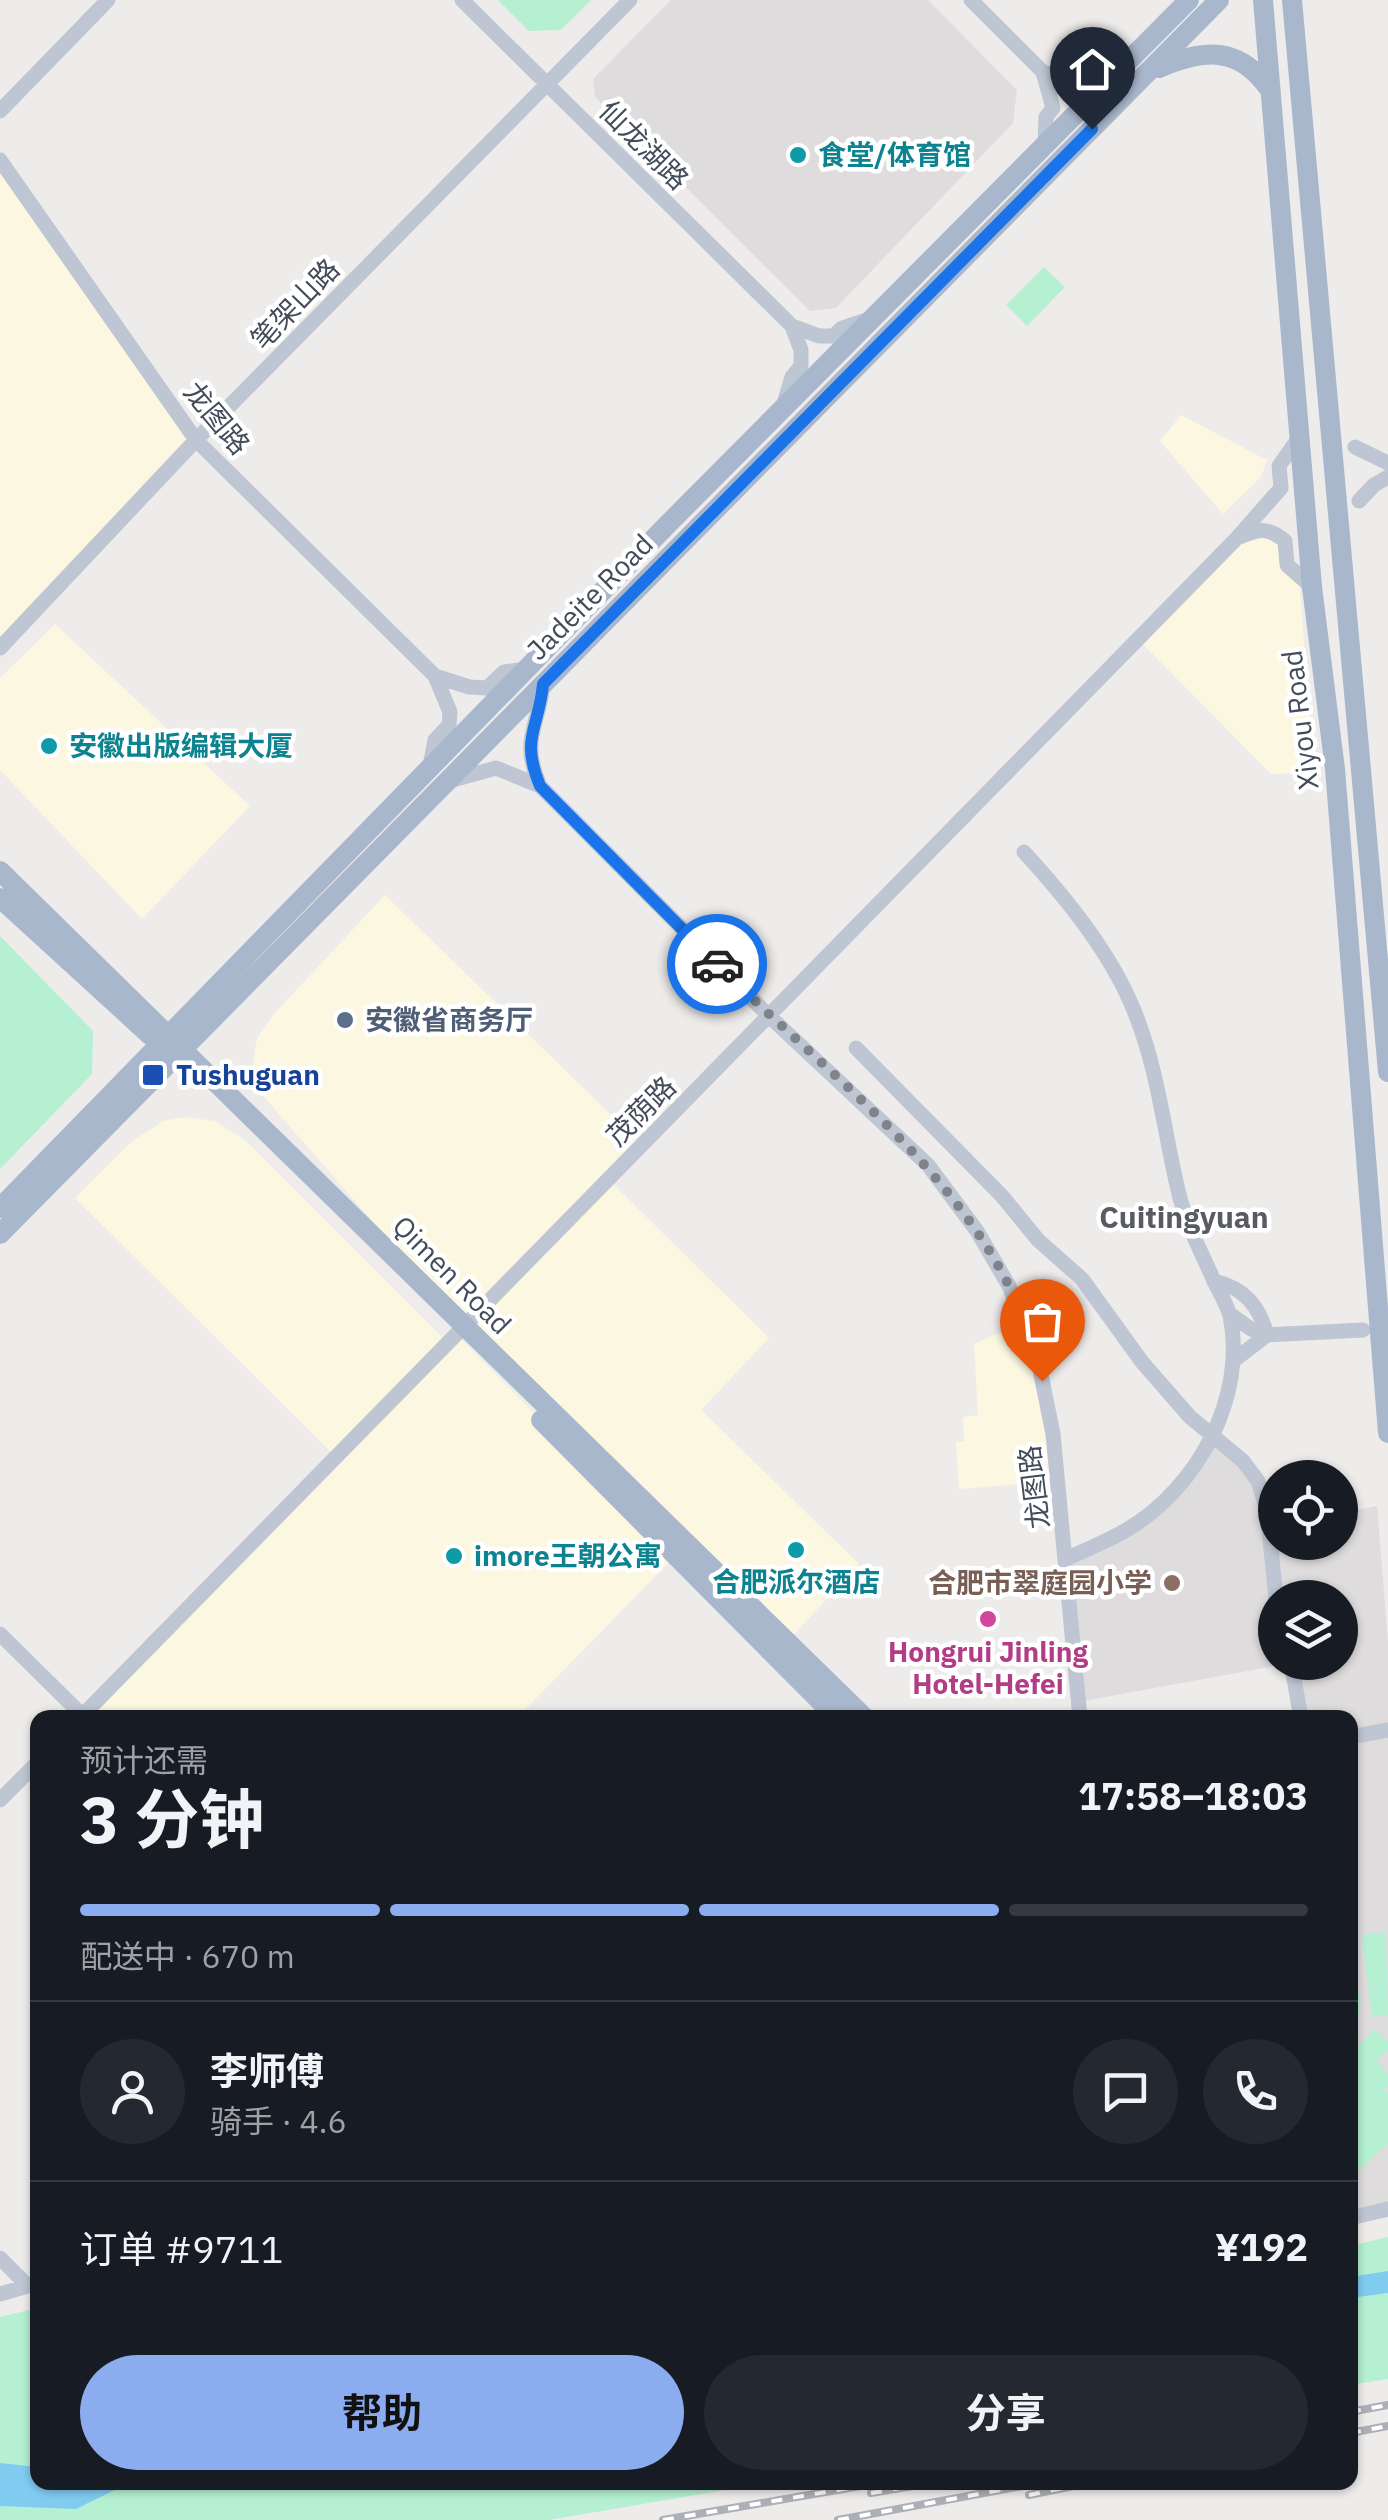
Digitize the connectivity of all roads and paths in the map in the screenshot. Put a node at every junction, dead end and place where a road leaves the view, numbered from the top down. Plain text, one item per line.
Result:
1 (108, 0) edge
2 (462, 0) edge
3 (630, 0) edge
4 (971, 0) edge
5 (1219, 0) edge
6 (1263, 0) edge
7 (1302, 0) edge
8 (1187, 1) edge
9 (1293, 10) edge
10 (1124, 66) junction
11 (1043, 72) junction
12 (1148, 72) junction
13 (546, 83) junction
14 (1270, 90) junction
15 (0, 110) edge
16 (1045, 145) junction
17 (0, 160) edge
18 (873, 318) junction
19 (792, 326) junction
20 (783, 409) junction
21 (1298, 439) junction
22 (196, 440) junction
23 (1354, 447) dead end
24 (1388, 463) edge
25 (1388, 477) edge
26 (1360, 501) dead end
27 (1238, 538) junction
28 (1312, 587) junction
29 (0, 648) edge
30 (526, 669) junction
31 (434, 676) junction
32 (543, 684) junction
33 (438, 775) junction
34 (540, 786) junction
35 (1024, 852) dead end
36 (0, 871) edge
37 (0, 898) edge
38 (769, 1016) junction
39 (172, 1046) junction
40 (856, 1048) dead end
41 (1388, 1072) edge
42 (0, 1208) edge
43 (0, 1234) edge
44 (1214, 1281) junction
45 (1230, 1314) junction
46 (460, 1330) junction
47 (1362, 1330) dead end
48 (1267, 1335) junction
49 (1233, 1360) junction
50 (1388, 1433) edge
51 (1211, 1435) junction
52 (1066, 1558) junction
53 (1274, 1580) edge
54 (0, 1634) edge
55 (1294, 1680) edge
56 (76, 1710) edge
57 (90, 1710) edge
58 (829, 1710) edge
59 (857, 1710) edge
60 (1079, 1710) edge
61 (1300, 1710) edge
62 (1388, 1730) edge
63 (1358, 1736) edge
64 (30, 1770) edge
65 (0, 1800) edge
66 (1388, 2209) edge
67 (1358, 2216) edge
68 (0, 2258) edge
69 (30, 2282) edge
70 (30, 2285) edge
71 (0, 2294) edge

1 - 15 street
2 - 13 street, 仙龙湖路
3 - 13 street, 笔架山路
4 - 11 street
5 - 12 main road, Jadeite Road
6 - 14 main road, Xiyou Road
7 - 9 main road
8 - 10 main road, Jadeite Road
9 - 41 main road, Xiyou Road
10 - 11 street
10 - 16 main road, Jadeite Road
11 - 16 street
12 - 14 main road
12 - 32 main road, Jadeite Road
13 - 19 street, 仙龙湖路
13 - 22 street, 笔架山路
14 - 21 main road, Xiyou Road
16 - 18 main road, Jadeite Road
17 - 22 street, 龙图路
18 - 19 street
18 - 20 main road, Jadeite Road
19 - 20 street
20 - 30 main road, Jadeite Road
21 - 27 street, 茂荫路
21 - 28 main road, Xiyou Road
22 - 29 street, 笔架山路
22 - 31 street, 龙图路
23 - 24 street
25 - 26 street
27 - 28 street
27 - 38 street, 茂荫路
28 - 50 main road, Xiyou Road
30 - 31 street
30 - 33 main road, Jadeite Road
31 - 33 street
32 - 33 main road, Jadeite Road
32 - 34 street
33 - 34 street
33 - 39 main road, Jadeite Road
34 - 38 street, 龙图路
35 - 44 street
36 - 39 main road, Qimen Road
37 - 39 main road, Qimen Road
38 - 46 street, 茂荫路
38 - 52 street, 龙图路
39 - 42 main road, Jadeite Road
39 - 43 main road, Jadeite Road
39 - 46 main road, Qimen Road
40 - 51 street
44 - 45 street
44 - 48 street
45 - 48 street
45 - 49 street
46 - 57 street, 茂荫路
46 - 58 main road, Qimen Road
46 - 59 main road, Qimen Road
47 - 48 street
48 - 49 street
49 - 51 street
51 - 52 street
51 - 53 street
52 - 60 street, 龙图路
54 - 56 street
55 - 61 street
62 - 63 street
64 - 65 street
66 - 67 street
68 - 69 street
70 - 71 street

